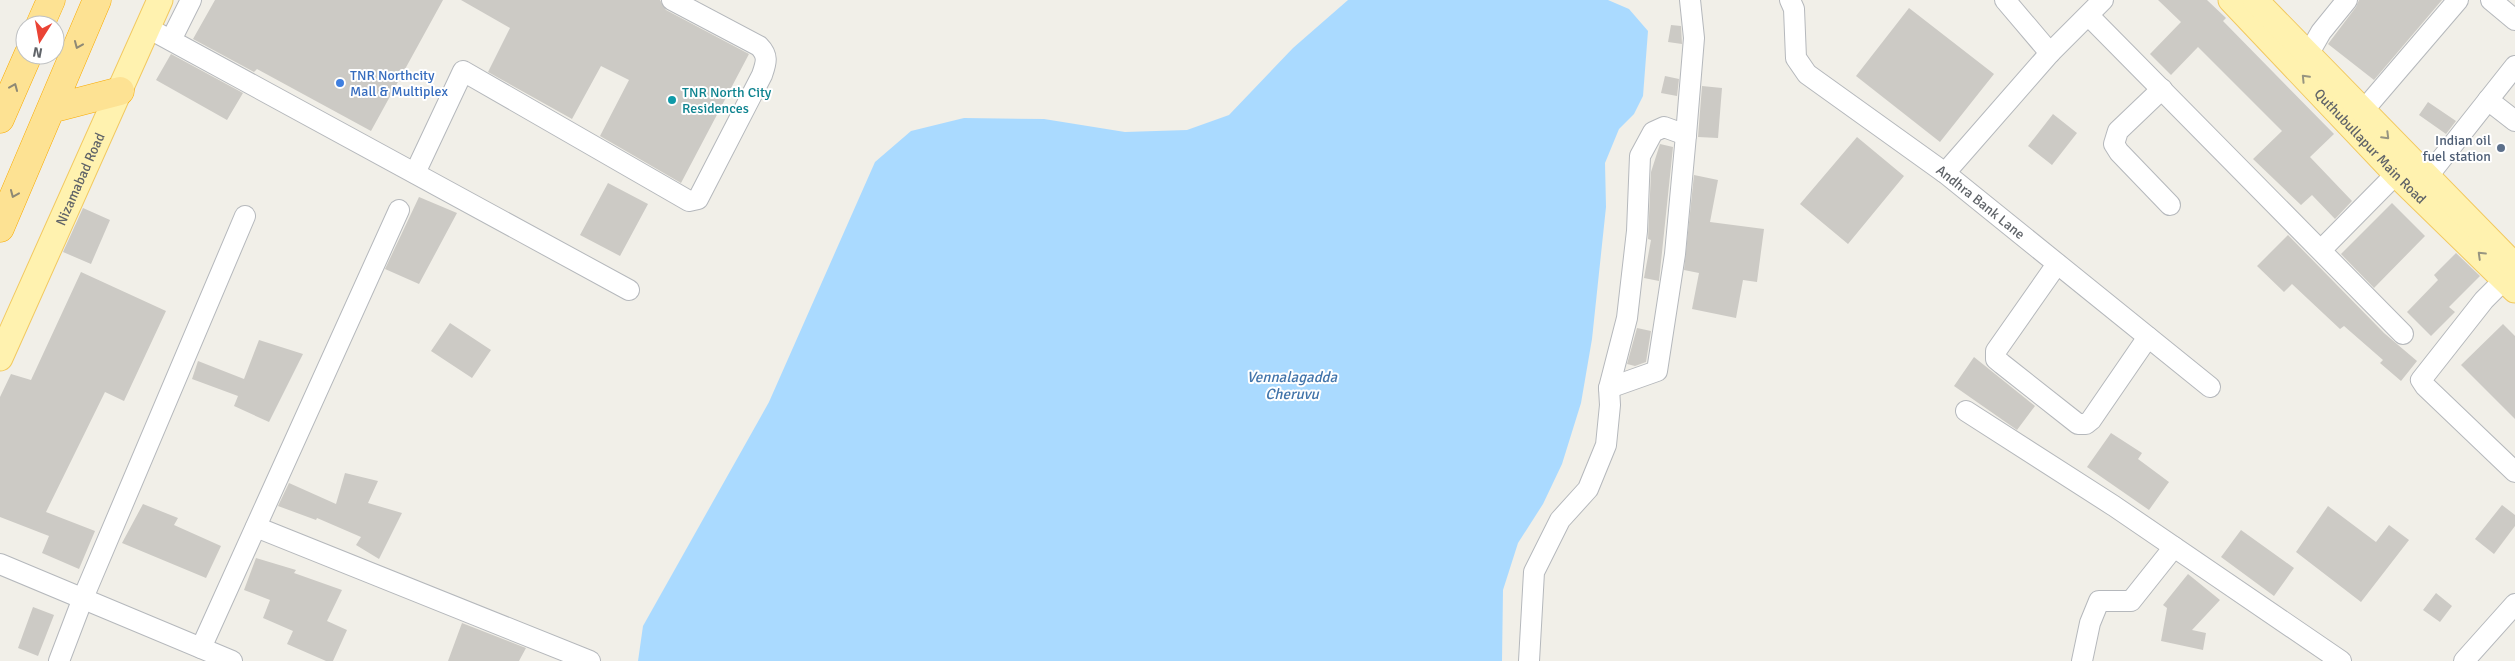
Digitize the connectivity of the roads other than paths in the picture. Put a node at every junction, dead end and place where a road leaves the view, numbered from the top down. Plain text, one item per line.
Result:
1 (51, 0) edge
2 (97, 0) edge
3 (160, 0) edge
4 (191, 0) edge
5 (672, 0) edge
6 (1690, 0) edge
7 (1790, 0) edge
8 (2005, 0) edge
9 (2103, 0) edge
10 (2231, 0) edge
11 (2255, 0) edge
12 (2347, 0) edge
13 (2458, 0) edge
14 (2491, 0) edge
15 (44, 15) edge
16 (2089, 16) junction
17 (2515, 20) edge
18 (148, 28) junction
19 (171, 40) junction
20 (2309, 52) junction
21 (2050, 53) junction
22 (24, 65) edge
23 (2515, 66) edge
24 (2162, 89) junction
25 (120, 91) junction
26 (2488, 100) junction
27 (51, 109) junction
28 (2362, 112) junction
29 (0, 119) edge
30 (2515, 121) edge
31 (1686, 135) junction
32 (415, 173) junction
33 (1945, 173) junction
34 (2396, 174) junction
35 (2428, 176) junction
36 (2170, 205) dead end
37 (398, 210) dead end
38 (245, 216) dead end
39 (0, 228) edge
40 (2321, 250) junction
41 (2057, 264) junction
42 (2512, 278) edge
43 (629, 290) dead end
44 (2403, 334) dead end
45 (2148, 337) junction
46 (0, 358) edge
47 (2210, 387) dead end
48 (1609, 388) junction
49 (1966, 411) dead end
50 (2515, 472) edge
51 (256, 526) junction
52 (2174, 547) junction
53 (0, 564) edge
54 (83, 598) junction
55 (2515, 604) edge
56 (201, 648) junction
57 (59, 661) edge
58 (232, 661) edge
59 (590, 661) edge
60 (1529, 661) edge
61 (2082, 661) edge
62 (2341, 661) edge
63 (2464, 661) edge

1 - 15 highway
2 -> 27 highway
3 - 18 main road, Nizamabad Road
4 - 19 street
5 - 32 street
6 - 31 street
7 - 33 street, Andhra Bank Lane
8 - 21 street
9 - 16 street
34 -> 10 main road, Quthubullapur Main Road
11 - 20 main road, Quthubullapur Main Road
12 - 20 street
13 - 28 street
14 - 17 street
16 - 21 street
16 - 24 street
18 - 19 street
18 - 25 main road, Nizamabad Road
19 - 32 street
20 - 28 main road, Quthubullapur Main Road
21 - 33 street
29 -> 22 highway
23 - 26 street
24 - 36 street
24 - 40 street
25 - 27 highway
25 - 46 main road, Nizamabad Road
26 - 30 street
26 - 35 street
27 -> 39 highway
28 -> 35 main road, Quthubullapur Main Road
31 - 48 street
31 - 48 street
32 - 43 street
33 - 41 street, Andhra Bank Lane
34 - 40 street
42 -> 34 main road, Quthubullapur Main Road
35 - 42 main road, Quthubullapur Main Road
37 - 51 street
38 - 54 street
40 - 44 street
41 - 45 street, Andhra Bank Lane
41 - 45 street
42 - 50 street
45 - 47 street, Andhra Bank Lane
48 - 60 street
49 - 52 street
51 - 56 street
51 - 59 street
52 - 61 street
52 - 62 street
53 - 54 street
54 - 56 street
54 - 57 street
55 - 63 street
56 - 58 street

